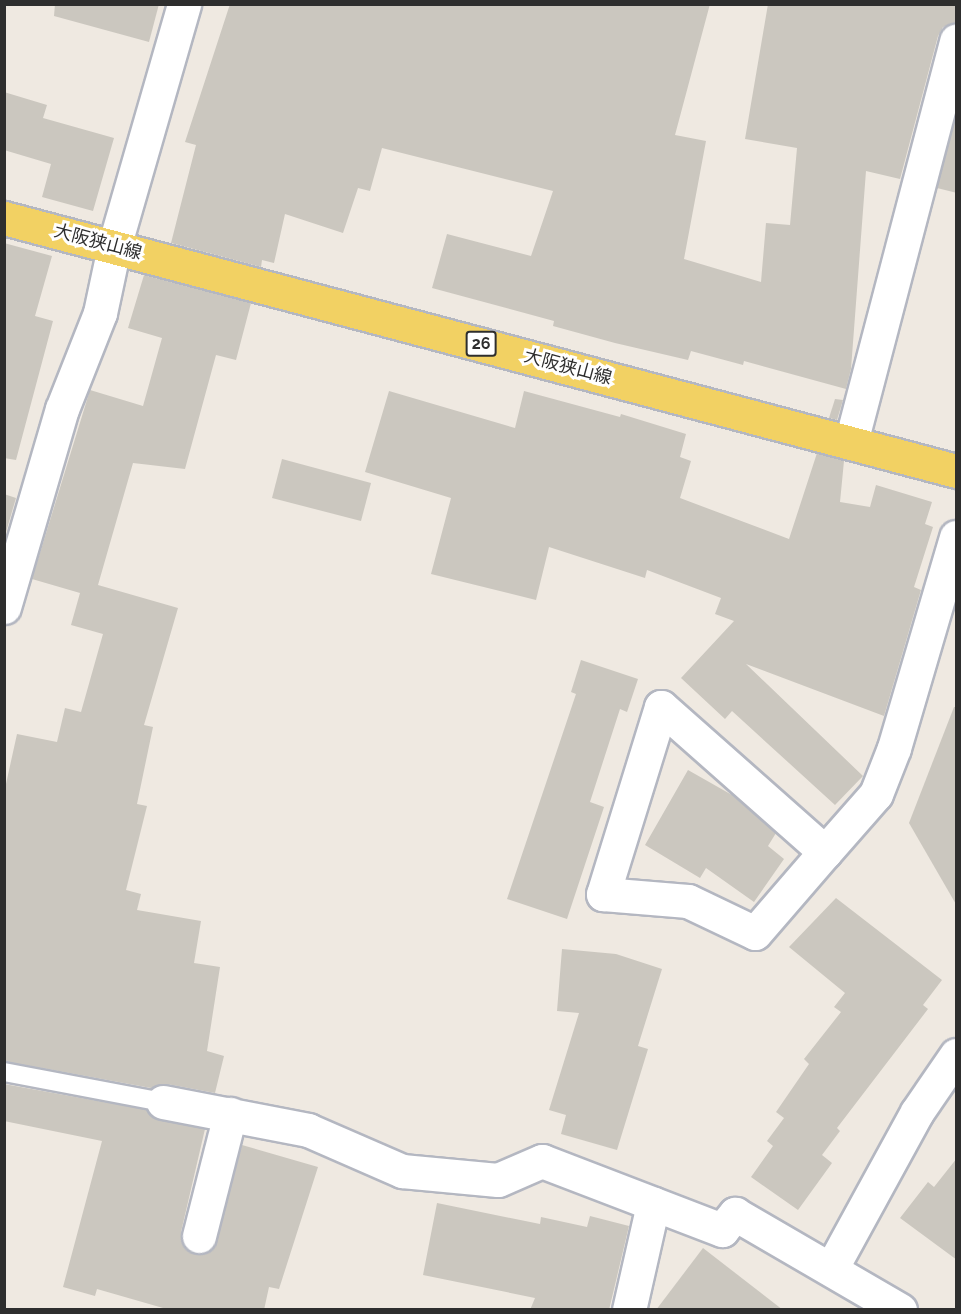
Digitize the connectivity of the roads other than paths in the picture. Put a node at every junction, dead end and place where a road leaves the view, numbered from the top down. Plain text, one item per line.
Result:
1 (184, 4) edge
2 (957, 41) edge
3 (4, 218) edge
4 (114, 247) junction
5 (851, 442) junction
6 (957, 471) edge
7 (957, 537) edge
8 (4, 607) edge
9 (825, 852) junction
10 (957, 1055) edge
11 (4, 1072) edge
12 (164, 1102) joint
13 (230, 1114) junction
14 (653, 1204) junction
15 (199, 1236) dead end
16 (831, 1269) junction
17 (629, 1310) edge
18 (900, 1310) edge

1 - 4 street
2 - 5 street
3 - 4 main road, 大阪狭山線 / 26
4 - 5 main road, 大阪狭山線 / 26
4 - 8 street
5 - 6 main road, 大阪狭山線 / 26
7 - 9 street
9 - 9 street
10 - 16 street
11 - 12 lane
12 - 13 street
13 - 14 street
13 - 15 street
14 - 16 street
14 - 17 street
16 - 18 street

